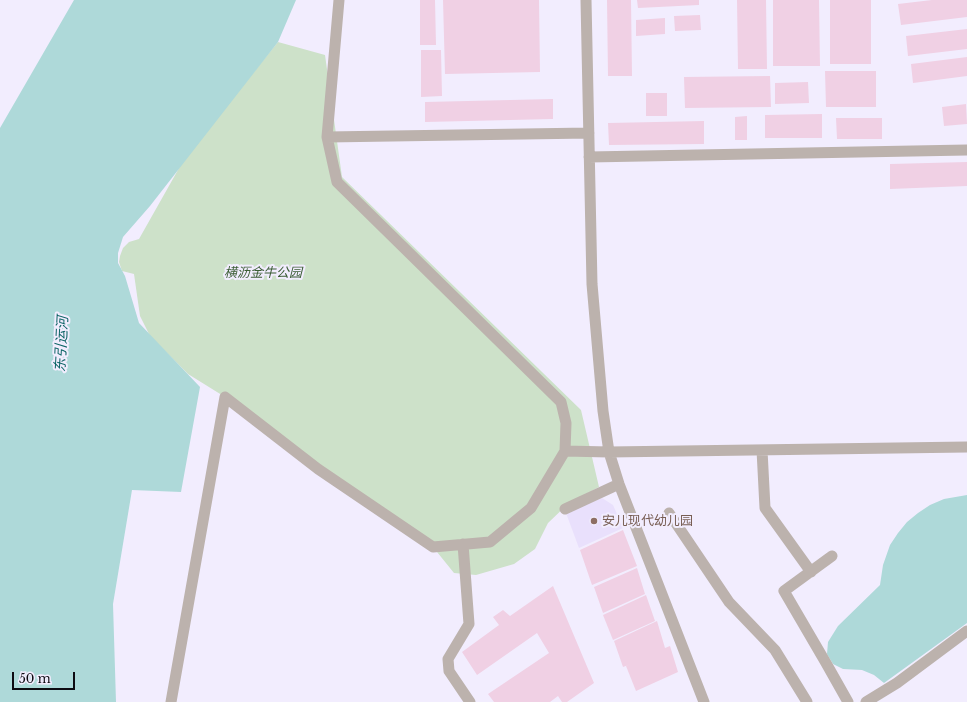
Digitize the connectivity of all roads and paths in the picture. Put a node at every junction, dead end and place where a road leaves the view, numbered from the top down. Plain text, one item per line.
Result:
1 (339, 0) edge
2 (586, 0) edge
3 (589, 133) junction
4 (327, 137) junction
5 (967, 150) edge
6 (589, 158) junction
7 (967, 447) edge
8 (762, 450) junction
9 (565, 451) junction
10 (609, 452) junction
11 (619, 484) junction
12 (565, 509) dead end
13 (669, 513) dead end
14 (463, 544) junction
15 (832, 556) dead end
16 (811, 572) junction
17 (967, 631) edge
18 (171, 702) edge
19 (470, 702) edge
20 (704, 702) edge
21 (807, 702) edge
22 (848, 702) edge
23 (866, 702) edge

1 - 4 street
2 - 3 street
3 - 4 street
3 - 6 street
4 - 9 street
5 - 6 street
6 - 10 street
7 - 8 street
8 - 10 street
8 - 16 street
9 - 10 street
9 - 14 street
10 - 11 street
11 - 12 street
11 - 20 street
13 - 21 street
14 - 18 street
14 - 19 street
15 - 16 street
16 - 22 street
17 - 23 street

